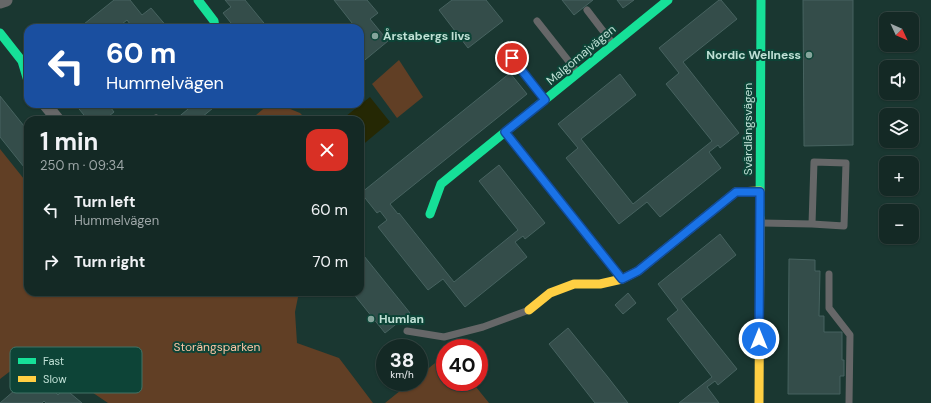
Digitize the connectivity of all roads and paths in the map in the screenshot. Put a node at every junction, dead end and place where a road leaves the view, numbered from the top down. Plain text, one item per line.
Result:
1 (6, 0) edge
2 (198, 0) edge
3 (668, 0) edge
4 (761, 0) edge
5 (0, 2) edge
6 (587, 10) dead end
7 (537, 20) dead end
8 (214, 24) edge
9 (0, 33) edge
10 (614, 44) junction
11 (503, 47) dead end
12 (24, 68) edge
13 (578, 73) junction
14 (545, 100) junction
15 (48, 108) edge
16 (55, 116) edge
17 (505, 132) junction
18 (760, 192) junction
19 (430, 214) dead end
20 (760, 223) junction
21 (812, 224) junction
22 (828, 274) dead end
23 (622, 279) junction
24 (529, 310) joint
25 (407, 331) dead end
26 (759, 403) edge
27 (849, 403) edge

1 - 5 street
2 - 8 street
3 - 10 street, Malgomajvägen
4 - 18 street, Svärdlångsvägen
6 - 10 lane
7 - 13 lane
9 - 12 street
10 - 13 street, Malgomajvägen
11 - 14 lane
13 - 14 street, Malgomajvägen
14 - 17 street, Malgomajvägen
15 - 16 street
17 - 19 street, Malgomajvägen
17 - 23 lane
18 - 20 street, Svärdlångsvägen
18 - 23 street
20 - 21 lane
20 - 26 street, Svärdlångsvägen
21 - 21 lane
22 - 27 lane
23 - 24 street
24 - 25 lane

